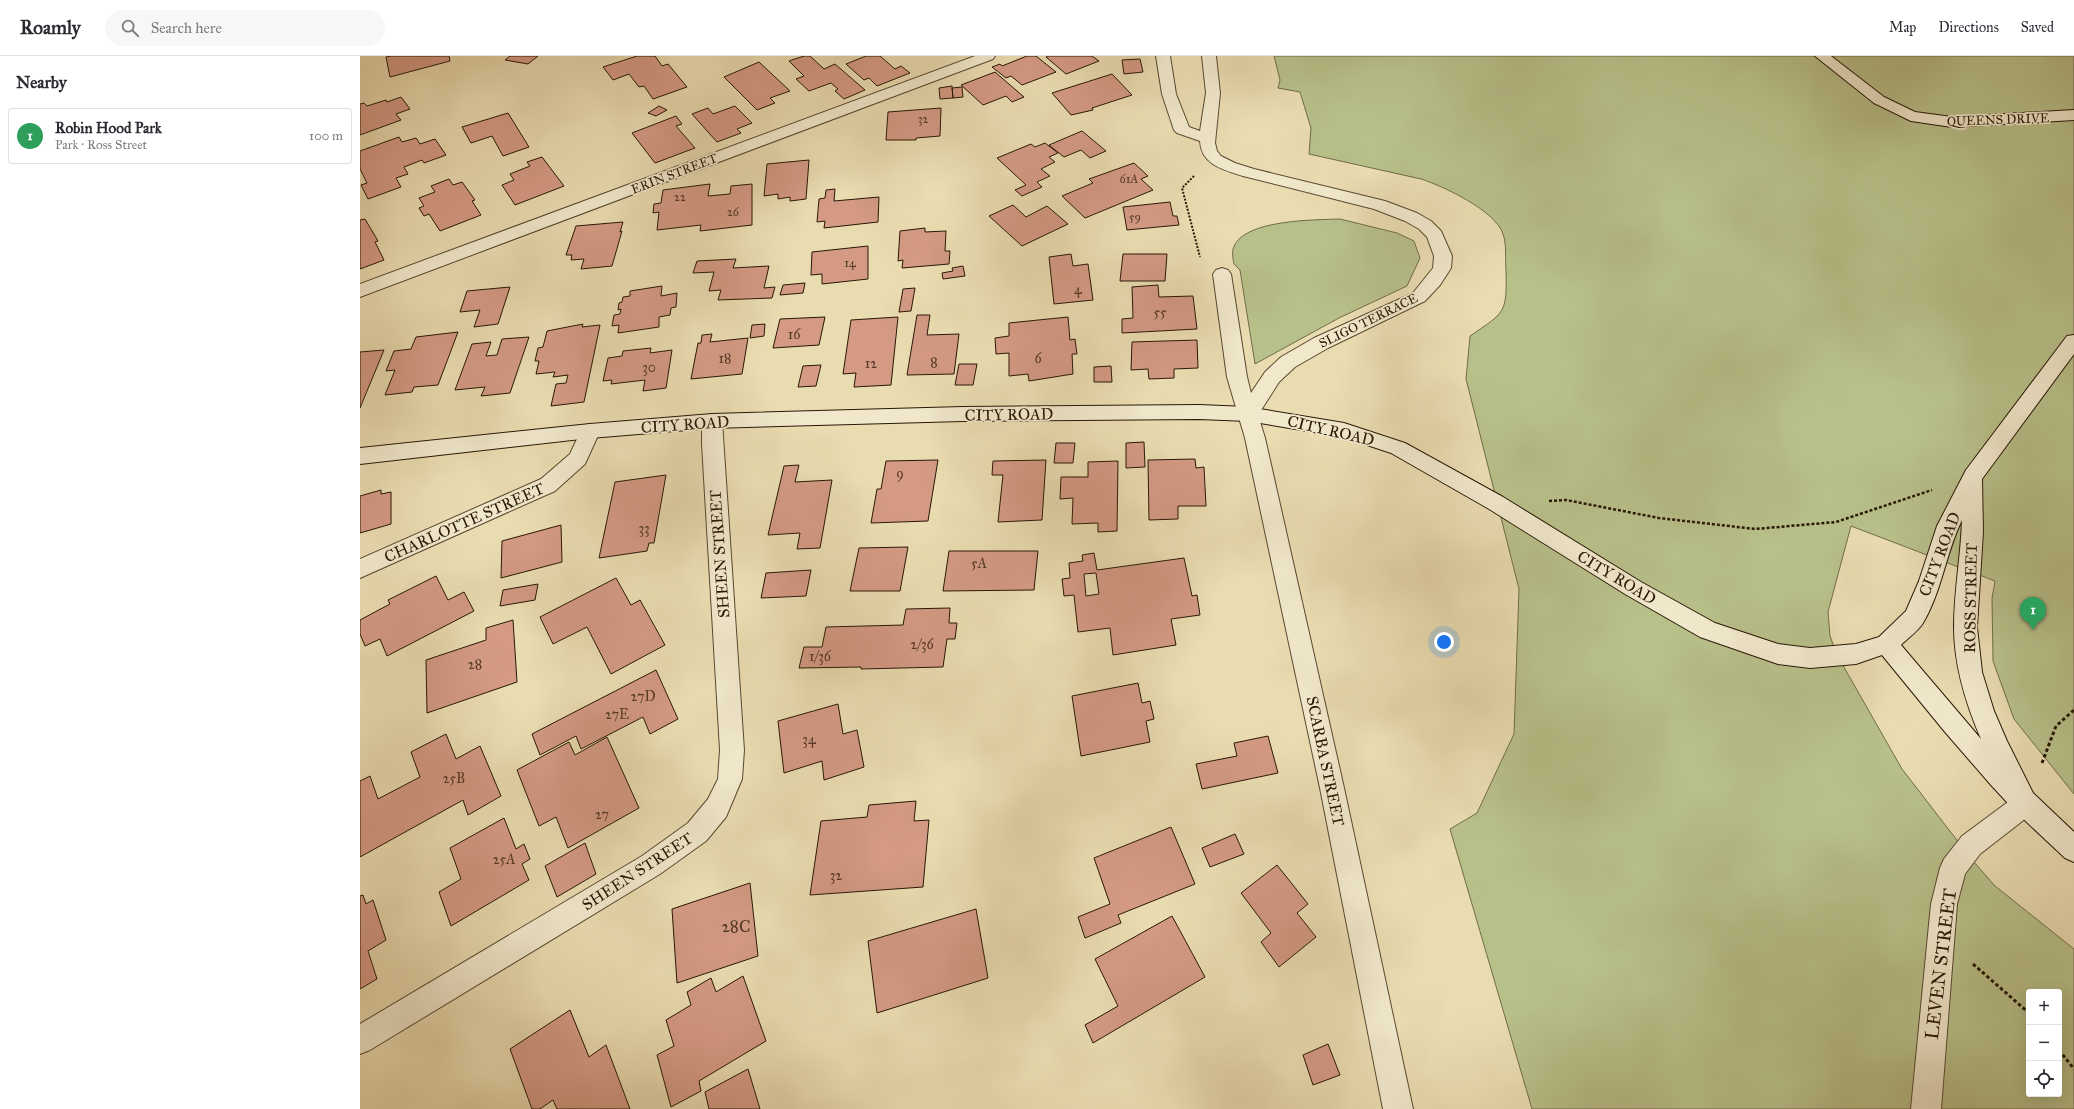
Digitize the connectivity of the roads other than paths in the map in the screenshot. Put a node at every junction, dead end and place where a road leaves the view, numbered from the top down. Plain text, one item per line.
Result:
1 (988, 56) edge
2 (1163, 56) edge
3 (1209, 56) edge
4 (1822, 56) edge
5 (2074, 115) edge
6 (1208, 139) junction
7 (1222, 274) road end
8 (360, 291) edge
9 (2074, 341) edge
10 (1248, 414) junction
11 (712, 421) junction
12 (590, 431) junction
13 (360, 456) edge
14 (1973, 476) junction
15 (360, 569) edge
16 (1887, 644) junction
17 (2025, 804) junction
18 (2074, 849) edge
19 (360, 1040) edge
20 (1398, 1109) edge
21 (1926, 1109) edge

1 - 8 street, ERIN STREET
2 - 6 street
3 - 6 street, SLIGO TERRACE
4 - 5 street, QUEENS DRIVE
6 - 10 street, SLIGO TERRACE
7 - 10 street
9 - 14 street, CITY ROAD
10 - 11 street, CITY ROAD
10 - 16 street, CITY ROAD
10 - 20 street, SCARBA STREET
11 - 12 street, CITY ROAD
11 - 19 street, SHEEN STREET
12 - 13 street, CITY ROAD
12 - 15 street, CHARLOTTE STREET
14 - 16 street, CITY ROAD
14 - 17 street, ROSS STREET
16 - 17 street, ROSS STREET
17 - 18 street, ROSS STREET
17 - 21 street, LEVEN STREET

